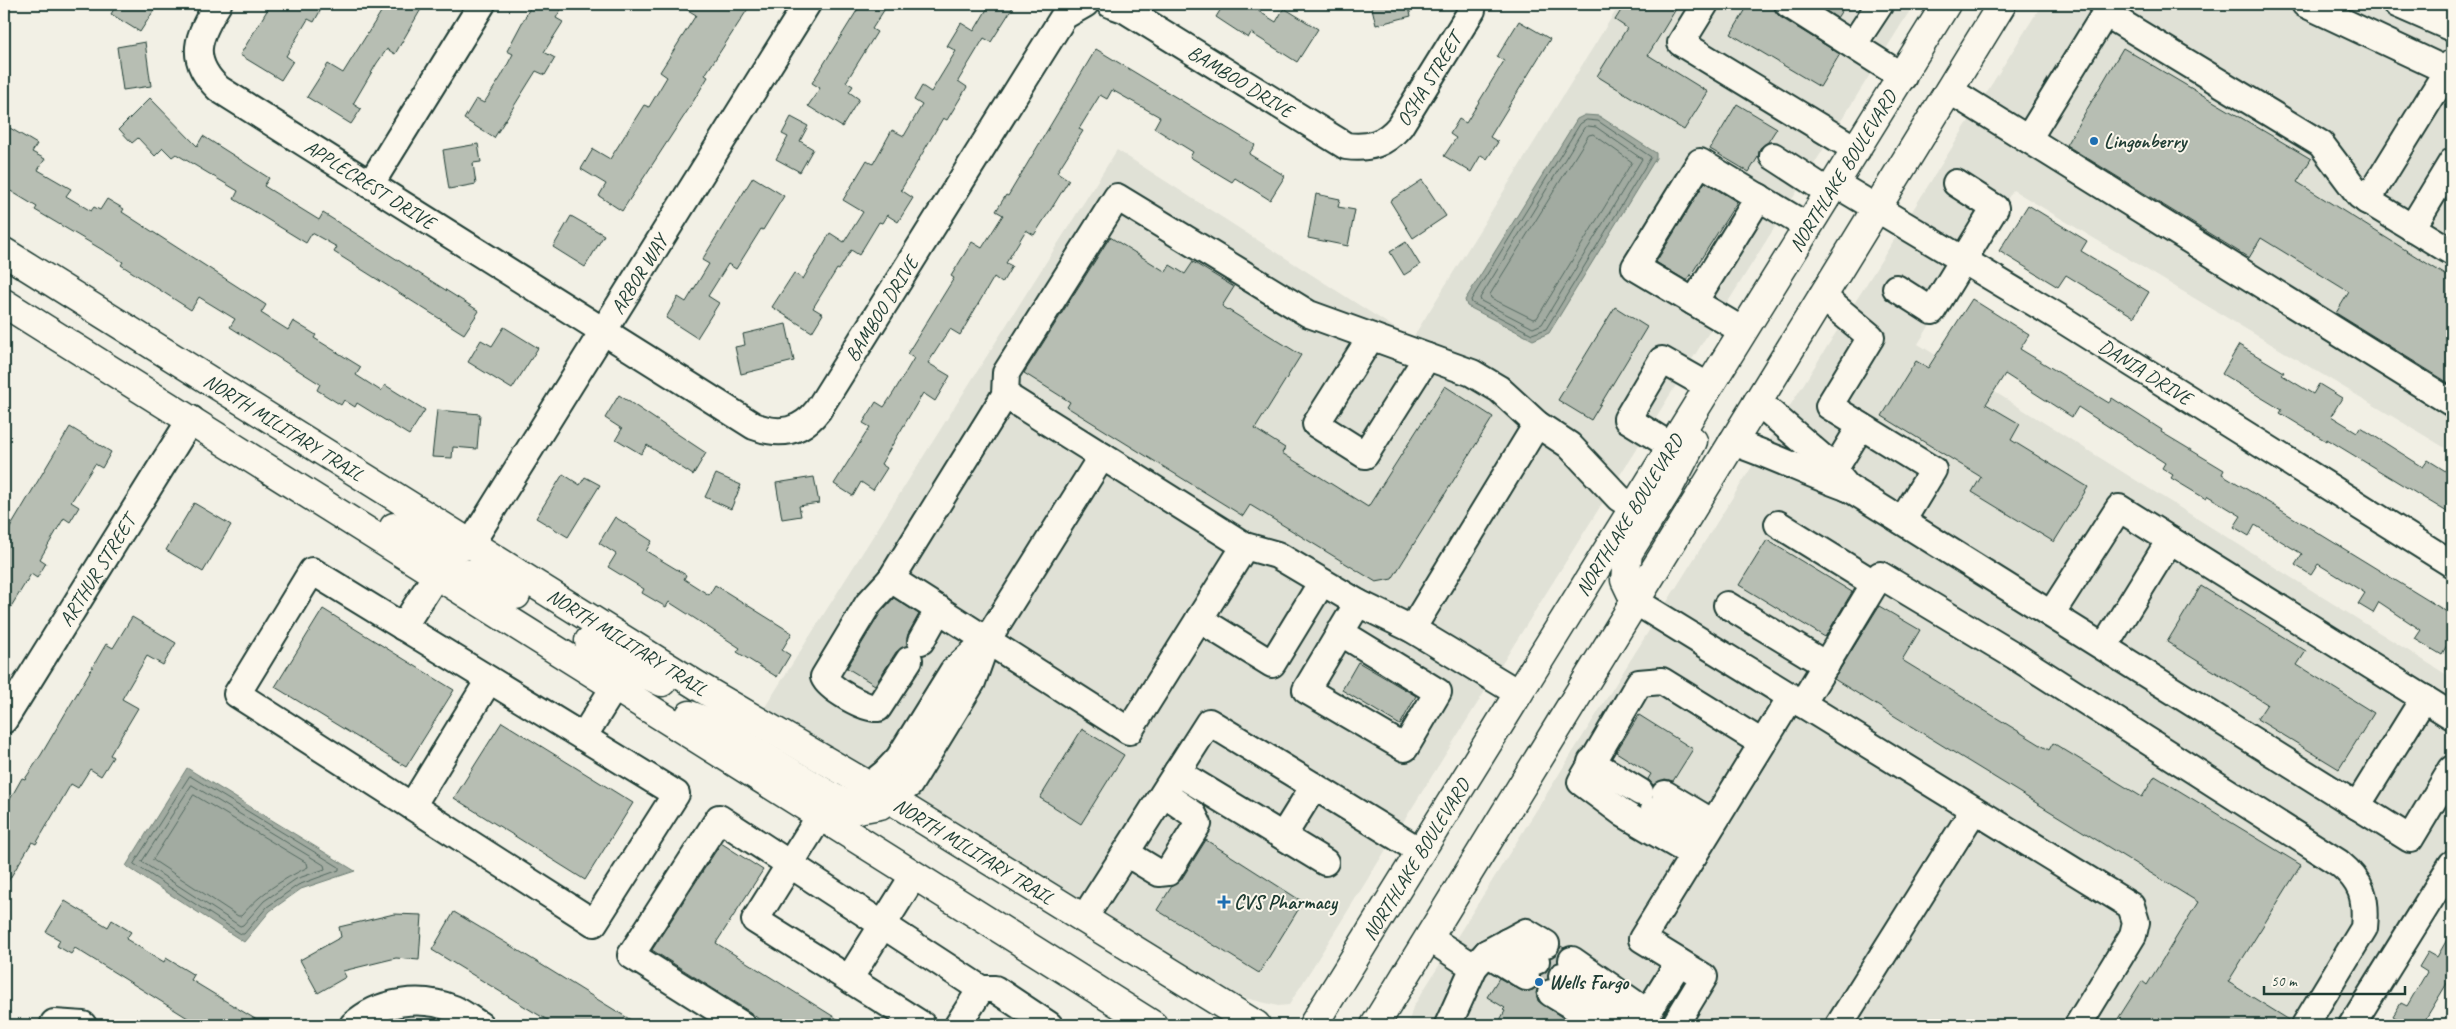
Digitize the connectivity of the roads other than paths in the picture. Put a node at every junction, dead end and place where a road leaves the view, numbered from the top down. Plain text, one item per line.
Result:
1 (218, 4) edge
2 (482, 4) edge
3 (807, 4) edge
4 (1085, 4) edge
5 (1110, 4) edge
6 (1473, 4) edge
7 (1705, 4) edge
8 (1788, 4) edge
9 (1880, 4) edge
10 (2002, 4) edge
11 (2305, 4) edge
12 (2397, 4) edge
13 (2441, 4) edge
14 (1942, 5) edge
15 (2108, 9) edge
16 (2452, 11) edge
17 (2452, 28) edge
18 (1853, 45) junction
19 (2451, 68) edge
20 (1903, 76) junction
21 (1948, 90) junction
22 (2028, 139) junction
23 (1375, 146) joint
24 (1857, 150) junction
25 (1773, 156) dead end
26 (2452, 162) edge
27 (1956, 183) dead end
28 (370, 185) junction
29 (1833, 188) junction
30 (1759, 197) junction
31 (2366, 200) junction
32 (1875, 208) junction
33 (1808, 227) junction
34 (2412, 228) junction
35 (2451, 248) edge
36 (4, 252) edge
37 (1962, 260) junction
38 (1896, 288) dead end
39 (1822, 296) junction
40 (1694, 302) junction
41 (4, 304) edge
42 (1742, 331) junction
43 (604, 332) junction
44 (1371, 337) junction
45 (1427, 357) junction
46 (1708, 386) junction
47 (1005, 394) junction
48 (1757, 401) junction
49 (2452, 403) edge
50 (191, 419) junction
51 (1537, 424) junction
52 (1861, 426) junction
53 (1732, 442) junction
54 (1671, 446) junction
55 (1102, 456) junction
56 (254, 459) junction
57 (1841, 479) junction
58 (1633, 507) junction
59 (1902, 521) junction
60 (1778, 524) dead end
61 (2170, 540) junction
62 (470, 545) junction
63 (1245, 546) junction
64 (2452, 564) edge
65 (436, 574) junction
66 (890, 579) junction
67 (1322, 582) junction
68 (1875, 584) junction
69 (1635, 602) junction
70 (1358, 603) junction
71 (1727, 605) dead end
72 (938, 609) junction
73 (2051, 614) junction
74 (1200, 619) junction
75 (403, 627) junction
76 (1412, 629) junction
77 (1347, 637) junction
78 (987, 640) junction
79 (2104, 647) junction
80 (1459, 658) junction
81 (1826, 665) junction
82 (489, 680) junction
83 (698, 686) junction
84 (624, 692) junction
85 (1518, 693) junction
86 (2424, 698) junction
87 (1796, 700) junction
88 (1433, 701) junction
89 (2452, 716) edge
90 (4, 720) edge
91 (583, 737) junction
92 (1762, 743) junction
93 (1589, 766) junction
94 (2452, 769) edge
95 (1170, 783) junction
96 (1314, 786) junction
97 (878, 792) junction
98 (412, 806) junction
99 (2358, 806) junction
100 (1974, 810) junction
101 (820, 816) junction
102 (1283, 836) junction
103 (1704, 838) junction
104 (1420, 851) junction
105 (1126, 853) junction
106 (1325, 862) dead end
107 (2452, 864) edge
108 (790, 865) junction
109 (914, 875) junction
110 (1084, 918) junction
111 (882, 925) junction
112 (1429, 938) junction
113 (1679, 962) junction
114 (849, 979) junction
115 (980, 989) junction
116 (1639, 1021) edge
117 (54, 1023) dead end
118 (83, 1025) edge
119 (353, 1025) edge
120 (480, 1025) edge
121 (742, 1025) edge
122 (922, 1025) edge
123 (958, 1025) edge
124 (1048, 1025) edge
125 (1151, 1025) edge
126 (1256, 1025) edge
127 (1313, 1025) edge
128 (1375, 1025) edge
129 (1448, 1025) edge
130 (1604, 1025) edge
131 (1675, 1025) edge
132 (1839, 1025) edge
133 (2078, 1025) edge
134 (2305, 1025) edge
135 (2352, 1025) edge

1 - 28 street, APPLECREST DRIVE
2 - 28 street
3 - 43 street, ARBOR WAY
4 - 43 street, BAMBOO DRIVE
5 - 23 street, BAMBOO DRIVE
6 - 23 street, OSHA STREET
7 - 24 street
8 - 18 street
9 - 18 street
10 - 21 main road
11 - 19 street
12 - 17 street
13 - 16 street
14 - 20 main road, NORTHLAKE BOULEVARD
15 - 22 street
15 - 31 street
18 - 20 street
19 - 31 street
20 - 24 main road, NORTHLAKE BOULEVARD
21 - 22 street
21 - 32 main road
22 - 49 street
24 - 29 main road, NORTHLAKE BOULEVARD
25 - 29 street, DANIA DRIVE
26 - 34 street
27 - 37 street
28 - 43 street, APPLECREST DRIVE
29 - 32 street, DANIA DRIVE
29 - 33 main road, NORTHLAKE BOULEVARD
30 - 33 street
30 - 40 street
30 - 40 street
31 - 34 street
32 - 37 street, DANIA DRIVE
32 - 39 main road
33 - 42 main road, NORTHLAKE BOULEVARD
34 - 35 street
36 - 62 main road, NORTH MILITARY TRAIL
37 - 38 street
37 - 64 street, DANIA DRIVE
39 - 48 main road
39 - 52 street
40 - 42 street
41 - 50 main road
42 - 46 main road, NORTHLAKE BOULEVARD
43 - 62 street, ARBOR WAY
44 - 45 street
44 - 45 street
44 - 47 street
45 - 51 street
46 - 54 main road, NORTHLAKE BOULEVARD
46 - 54 street
46 - 69 main road
47 - 55 street
47 - 66 street
48 - 53 main road
48 - 57 street
50 - 56 main road
50 - 90 street, ARTHUR STREET
51 - 58 street
51 - 76 street
52 - 57 street
52 - 59 street
53 - 57 street
53 - 69 main road
54 - 58 main road, NORTHLAKE BOULEVARD
55 - 63 street
55 - 78 street
56 - 62 main road
56 - 65 main road
57 - 59 street
58 - 85 main road, NORTHLAKE BOULEVARD
59 - 73 street
60 - 68 street
61 - 73 street
61 - 79 street
61 - 86 street
62 - 83 main road, NORTH MILITARY TRAIL
63 - 67 street
63 - 74 street
65 - 75 street
65 - 83 main road
65 - 84 main road
66 - 72 street
66 - 72 street
67 - 70 street
67 - 74 street
68 - 81 street
68 - 134 street
69 - 87 street
69 - 112 main road
70 - 76 street
70 - 77 street
71 - 81 street
72 - 78 street
73 - 79 street
74 - 78 street
75 - 82 street
75 - 98 street
76 - 80 street
77 - 88 street
77 - 88 street
78 - 97 street
79 - 99 street
80 - 85 street
80 - 88 street
81 - 87 street
82 - 91 street
82 - 98 street
83 - 97 main road, NORTH MILITARY TRAIL
84 - 91 street
84 - 97 main road
84 - 101 main road
85 - 104 main road, NORTHLAKE BOULEVARD
86 - 89 street
86 - 99 street
87 - 92 street
87 - 100 street
91 - 98 street
92 - 93 street
92 - 103 street
93 - 103 street
93 - 103 street
94 - 99 street
95 - 96 street
95 - 102 street
95 - 105 street
95 - 105 street
96 - 102 street
96 - 104 street
97 - 110 main road, NORTH MILITARY TRAIL
100 - 132 street
100 - 133 street
101 - 108 street
101 - 109 main road
102 - 106 street
103 - 113 street
104 - 127 main road, NORTHLAKE BOULEVARD
105 - 110 street
107 - 135 street
108 - 111 street
108 - 114 street
108 - 121 street
109 - 111 street
109 - 125 main road
110 - 126 main road, NORTH MILITARY TRAIL
111 - 114 street
111 - 115 street
112 - 128 main road
112 - 129 street
113 - 116 street
113 - 131 street
114 - 122 street
115 - 123 street
115 - 124 street
116 - 130 street
117 - 118 street
119 - 120 street

